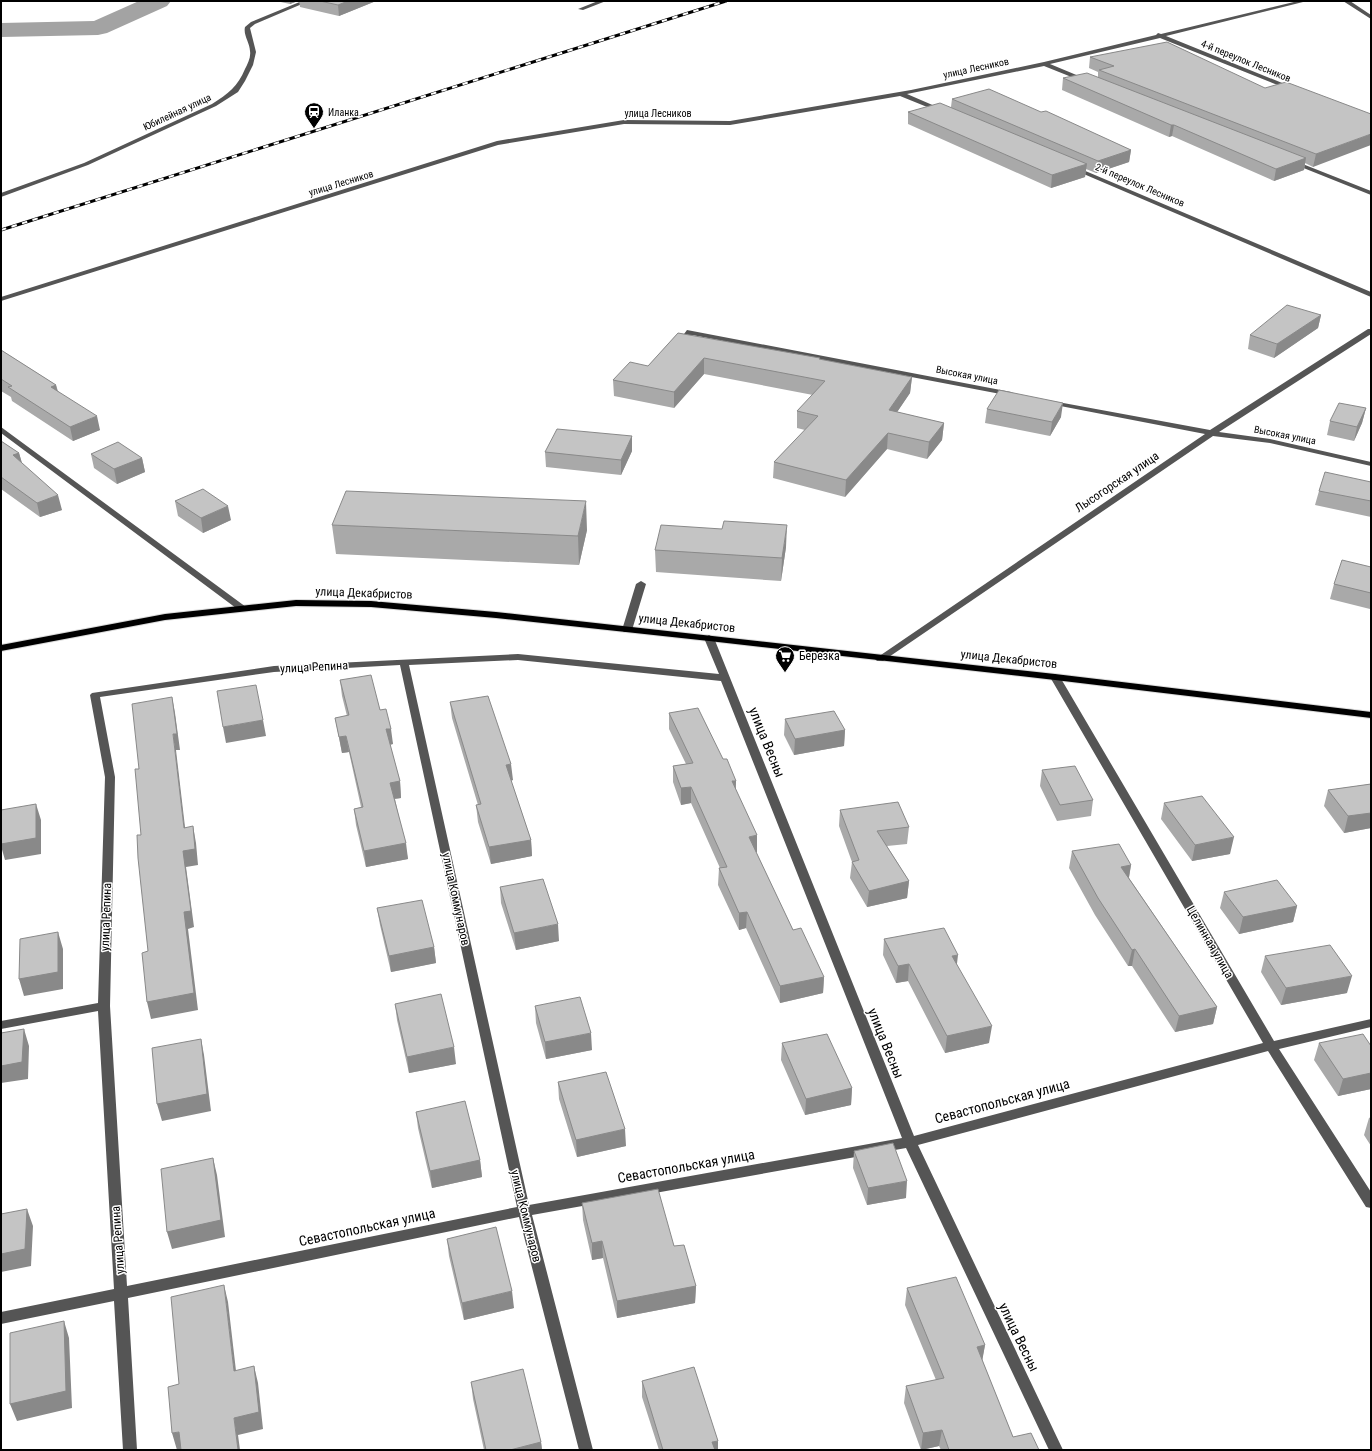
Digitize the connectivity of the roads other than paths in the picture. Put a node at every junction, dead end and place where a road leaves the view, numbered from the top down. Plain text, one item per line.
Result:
1 (306, 1) edge
2 (603, 1) edge
3 (1304, 1) edge
4 (1346, 1) edge
5 (581, 9) dead end
6 (1371, 17) edge
7 (1158, 36) junction
8 (1044, 64) junction
9 (1088, 82) edge
10 (1298, 91) edge
11 (901, 94) junction
12 (945, 113) edge
13 (1289, 161) edge
14 (1070, 166) edge
15 (1371, 193) edge
16 (1, 195) edge
17 (1371, 295) edge
18 (1, 299) edge
19 (1371, 331) edge
20 (682, 342) edge
21 (1017, 395) edge
22 (1040, 400) edge
23 (1, 429) edge
24 (1212, 433) junction
25 (1371, 464) edge
26 (641, 584) dead end
27 (243, 609) junction
28 (627, 630) junction
29 (709, 638) junction
30 (1, 648) edge
31 (880, 658) junction
32 (404, 662) junction
33 (1056, 677) junction
34 (725, 678) junction
35 (1371, 715) edge
36 (104, 1006) junction
37 (1371, 1023) edge
38 (1, 1025) edge
39 (1271, 1046) junction
40 (910, 1142) junction
41 (1371, 1203) edge
42 (524, 1211) junction
43 (122, 1294) junction
44 (1, 1318) edge
45 (130, 1450) edge
46 (586, 1450) edge
47 (1056, 1450) edge

1 - 16 street, Юбилейная улица
2 - 5 street
3 - 7 street, улица Лесников
4 - 6 street
7 - 8 street, улица Лесников
7 - 10 street, 4-й переулок Лесников
8 - 9 street
8 - 11 street, улица Лесников
11 - 12 street
11 - 18 street, улица Лесников
13 - 15 street
14 - 17 street, 2-й переулок Лесников
19 - 24 street, Лысогорская улица
20 - 21 street, Высокая улица
22 - 24 street, Высокая улица
23 - 27 street
24 - 25 street, Высокая улица
24 - 31 street, Лысогорская улица
26 - 28 street
27 - 28 main road, улица Декабристов
27 - 30 main road, улица Декабристов
28 - 29 main road, улица Декабристов
29 - 31 main road, улица Декабристов
29 - 34 street, улица Весны
31 - 33 main road, улица Декабристов
32 - 34 street
32 - 36 street, улица Репина
32 - 42 street, улица Коммунаров
33 - 35 main road, улица Декабристов
33 - 39 street, Целинная улица
34 - 40 street, улица Весны
36 - 38 street
36 - 43 street, улица Репина
37 - 39 street, Севастопольская улица
39 - 40 street, Севастопольская улица
39 - 41 street, Целинная улица
40 - 42 street, Севастопольская улица
40 - 47 street, улица Весны
42 - 43 street, Севастопольская улица
42 - 46 street, улица Коммунаров
43 - 44 street, Севастопольская улица
43 - 45 street, улица Репина

